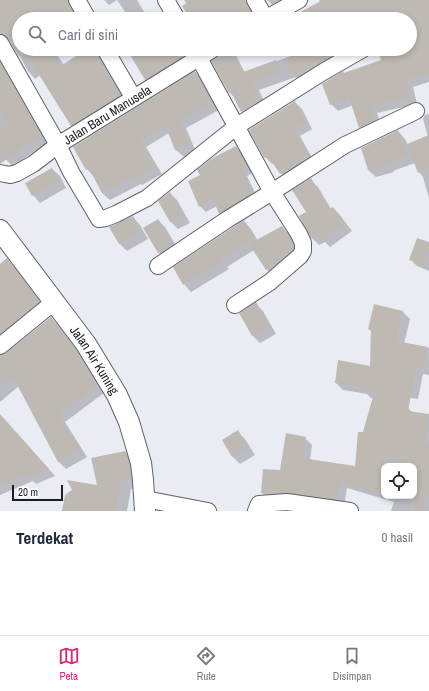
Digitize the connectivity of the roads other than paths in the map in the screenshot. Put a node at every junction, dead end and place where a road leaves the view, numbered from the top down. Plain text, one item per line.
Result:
1 (77, 0) edge
2 (166, 0) edge
3 (255, 0) edge
4 (299, 0) edge
5 (84, 12) edge
6 (173, 12) edge
7 (262, 12) edge
8 (278, 12) edge
9 (0, 43) edge
10 (109, 56) edge
11 (193, 56) edge
12 (199, 56) edge
13 (351, 56) edge
14 (133, 97) junction
15 (416, 111) dead end
16 (237, 126) junction
17 (58, 145) junction
18 (0, 173) edge
19 (272, 192) junction
20 (0, 230) edge
21 (158, 266) dead end
22 (54, 302) junction
23 (235, 305) dead end
24 (0, 346) edge
25 (145, 505) edge
26 (208, 511) edge
27 (256, 511) edge
28 (350, 511) edge

1 - 5 street
2 - 6 street
3 - 7 street
4 - 8 street
9 - 17 street
10 - 14 street
11 - 14 street, Jalan Baru Manusela
12 - 16 street
13 - 16 street
14 - 17 street, Jalan Baru Manusela
15 - 19 street
16 - 17 street
16 - 19 street
17 - 18 street, Jalan Baru Manusela
19 - 21 street
19 - 23 street
20 - 22 street, Jalan Air Kuning
22 - 24 street
22 - 25 street, Jalan Air Kuning
25 - 26 street
27 - 28 street

